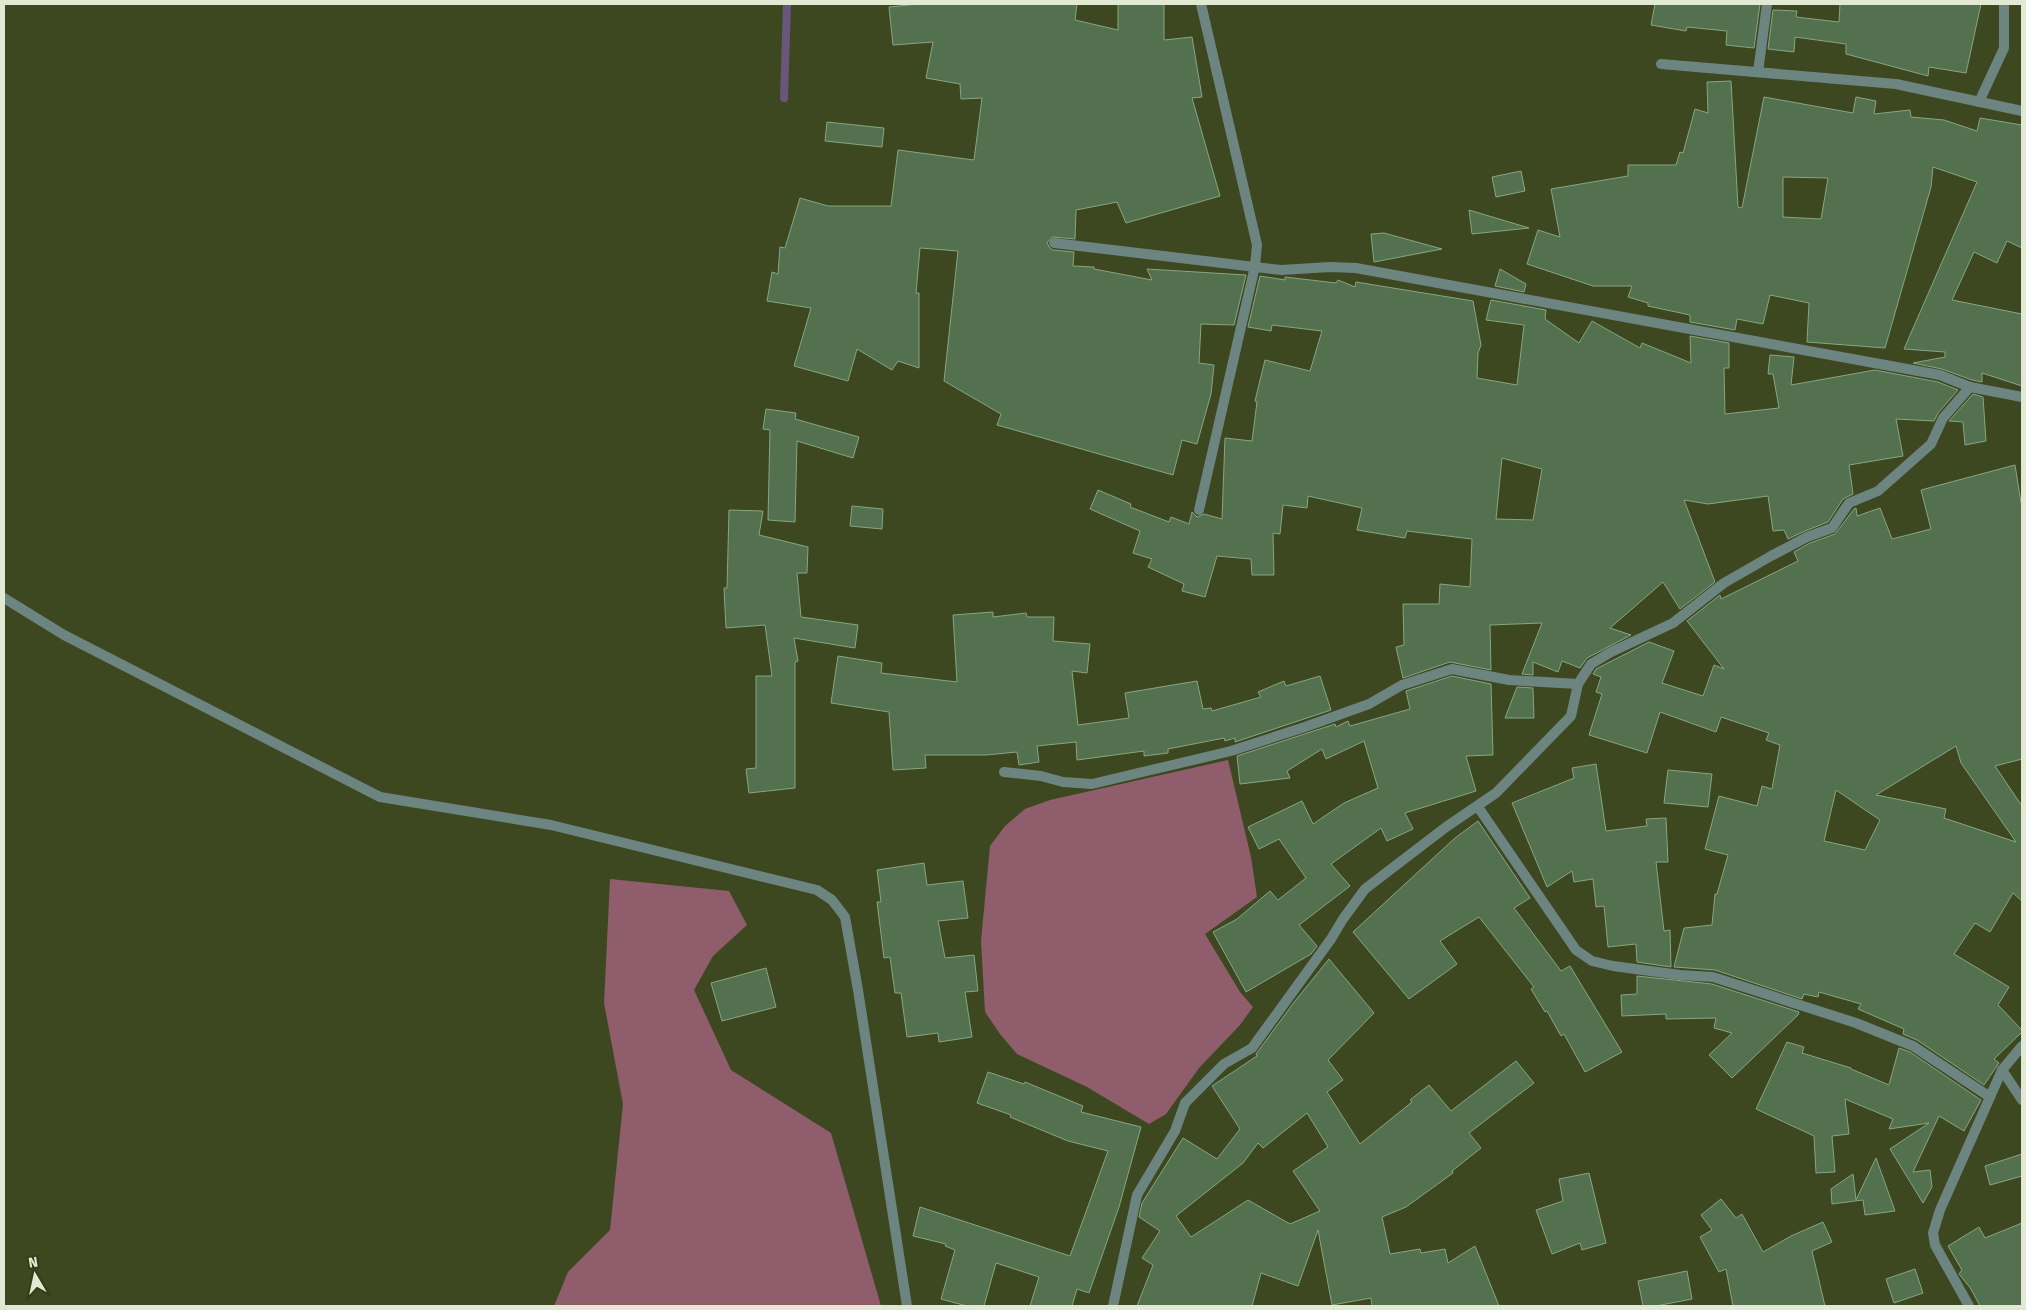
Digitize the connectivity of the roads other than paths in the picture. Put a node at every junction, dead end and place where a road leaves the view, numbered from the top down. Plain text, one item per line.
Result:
1 (1200, 4) edge
2 (1766, 4) edge
3 (2004, 4) edge
4 (1661, 64) dead end
5 (1758, 72) junction
6 (1979, 102) junction
7 (2022, 111) edge
8 (1054, 243) dead end
9 (1255, 266) junction
10 (1970, 387) junction
11 (2022, 397) edge
12 (1199, 510) dead end
13 (4, 598) edge
14 (1578, 684) junction
15 (1004, 772) dead end
16 (1478, 807) junction
17 (2022, 1046) edge
18 (2002, 1070) junction
19 (1990, 1097) junction
20 (2022, 1100) edge
21 (907, 1306) edge
22 (1113, 1306) edge
23 (1969, 1306) edge

1 - 9 street
2 - 5 street
3 - 6 street
4 - 5 street
5 - 6 street
6 - 7 street
8 - 9 street
9 - 10 street
9 - 12 street
10 - 11 street
10 - 14 street
13 - 21 street
14 - 15 street
14 - 16 street
16 - 19 street
16 - 22 street
17 - 18 street
18 - 19 street
18 - 20 street
19 - 23 street

